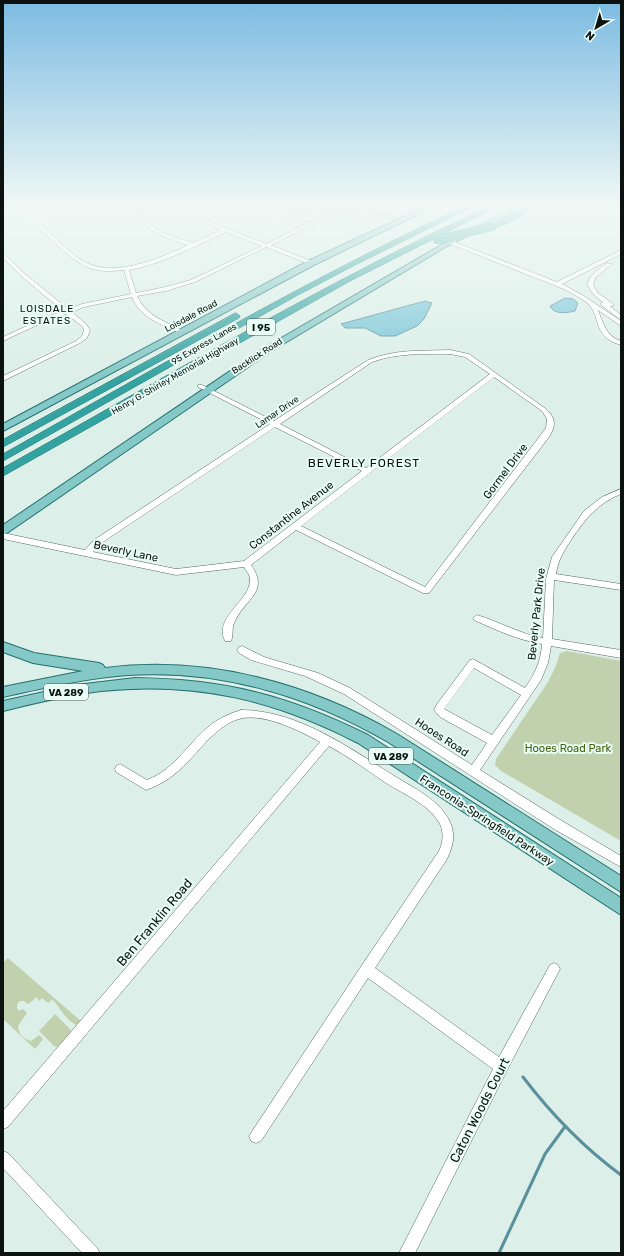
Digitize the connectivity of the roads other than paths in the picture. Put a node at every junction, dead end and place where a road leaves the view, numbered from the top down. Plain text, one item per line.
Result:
1 (12, 264) edge
2 (84, 264) edge
3 (146, 264) edge
4 (229, 264) edge
5 (310, 264) edge
6 (335, 264) edge
7 (350, 264) edge
8 (367, 264) edge
9 (378, 264) edge
10 (392, 264) edge
11 (406, 264) edge
12 (508, 264) edge
13 (600, 264) edge
14 (609, 264) joint
15 (126, 269) junction
16 (347, 280) junction
17 (562, 285) junction
18 (134, 295) junction
19 (591, 300) junction
20 (608, 304) junction
21 (66, 311) junction
22 (621, 312) edge
23 (621, 318) edge
24 (621, 324) edge
25 (182, 332) junction
26 (3, 339) edge
27 (618, 342) edge
28 (621, 346) edge
29 (495, 374) junction
30 (177, 375) junction
31 (3, 380) edge
32 (204, 388) junction
33 (276, 424) junction
34 (3, 428) edge
35 (3, 444) edge
36 (3, 458) edge
37 (367, 471) junction
38 (3, 473) edge
39 (621, 491) edge
40 (3, 520) edge
41 (295, 526) junction
42 (3, 530) edge
43 (3, 536) edge
44 (86, 554) junction
45 (246, 564) junction
46 (551, 576) junction
47 (621, 587) edge
48 (478, 618) dead end
49 (228, 639) dead end
50 (547, 642) junction
51 (3, 647) edge
52 (242, 650) dead end
53 (621, 654) edge
54 (118, 671) junction
55 (3, 692) edge
56 (526, 693) junction
57 (3, 706) edge
58 (327, 741) junction
59 (493, 741) junction
60 (120, 769) dead end
61 (473, 771) junction
62 (621, 862) edge
63 (621, 885) edge
64 (621, 907) edge
65 (366, 969) junction
66 (554, 969) dead end
67 (501, 1067) junction
68 (3, 1122) edge
69 (256, 1136) dead end
70 (3, 1158) edge
71 (92, 1253) edge
72 (407, 1253) edge

1 - 21 street
2 - 15 street
3 - 15 street
4 - 18 street
5 - 25 main road, Loisdale Road
6 - 35 highway, Henry G. Shirley Memorial Highway / I 95
7 - 36 highway, 95 Express Lanes
8 - 16 highway
9 - 16 highway, Henry G. Shirley Memorial Highway / I 95
10 - 30 highway
11 - 32 main road, Backlick Road
12 - 17 street
13 - 17 street
14 - 17 street
14 - 20 street
15 - 18 street
16 - 30 highway, Henry G. Shirley Memorial Highway / I 95
17 - 19 street
18 - 21 street
18 - 25 street
19 - 20 street
19 - 23 street
19 - 24 street
19 - 27 street
20 - 22 street
21 - 26 street
21 - 31 street
25 - 34 main road, Loisdale Road
27 - 28 street
29 - 33 street, Lamar Drive
29 - 37 street, Constantine Avenue
29 - 41 street, Gormel Drive
30 - 38 highway, Henry G. Shirley Memorial Highway / I 95
32 - 33 street
32 - 40 main road, Backlick Road
32 - 42 main road, Backlick Road
33 - 37 street
33 - 44 street, Lamar Drive
37 - 41 street, Constantine Avenue
39 - 46 street, Beverly Park Drive
41 - 45 street, Constantine Avenue
43 - 44 street, Beverly Lane
44 - 45 street, Beverly Lane
45 - 49 street, Constantine Avenue
46 - 47 street
46 - 50 street, Beverly Park Drive
48 - 50 street
50 - 53 street
50 - 56 street, Beverly Park Drive
51 - 54 main road
52 - 61 street, Hooes Road
54 - 55 main road, Franconia-Springfield Parkway / VA 289
54 - 63 main road, Franconia-Springfield Parkway / VA 289
56 - 59 street, Beverly Park Drive
56 - 59 street
57 - 64 main road, Franconia-Springfield Parkway / VA 289
58 - 60 street
58 - 65 street
58 - 68 street, Ben Franklin Road
59 - 61 street, Beverly Park Drive
61 - 62 street, Hooes Road
65 - 67 street
65 - 69 street
66 - 67 street, Caton Woods Court
67 - 72 street, Caton Woods Court
70 - 71 street

